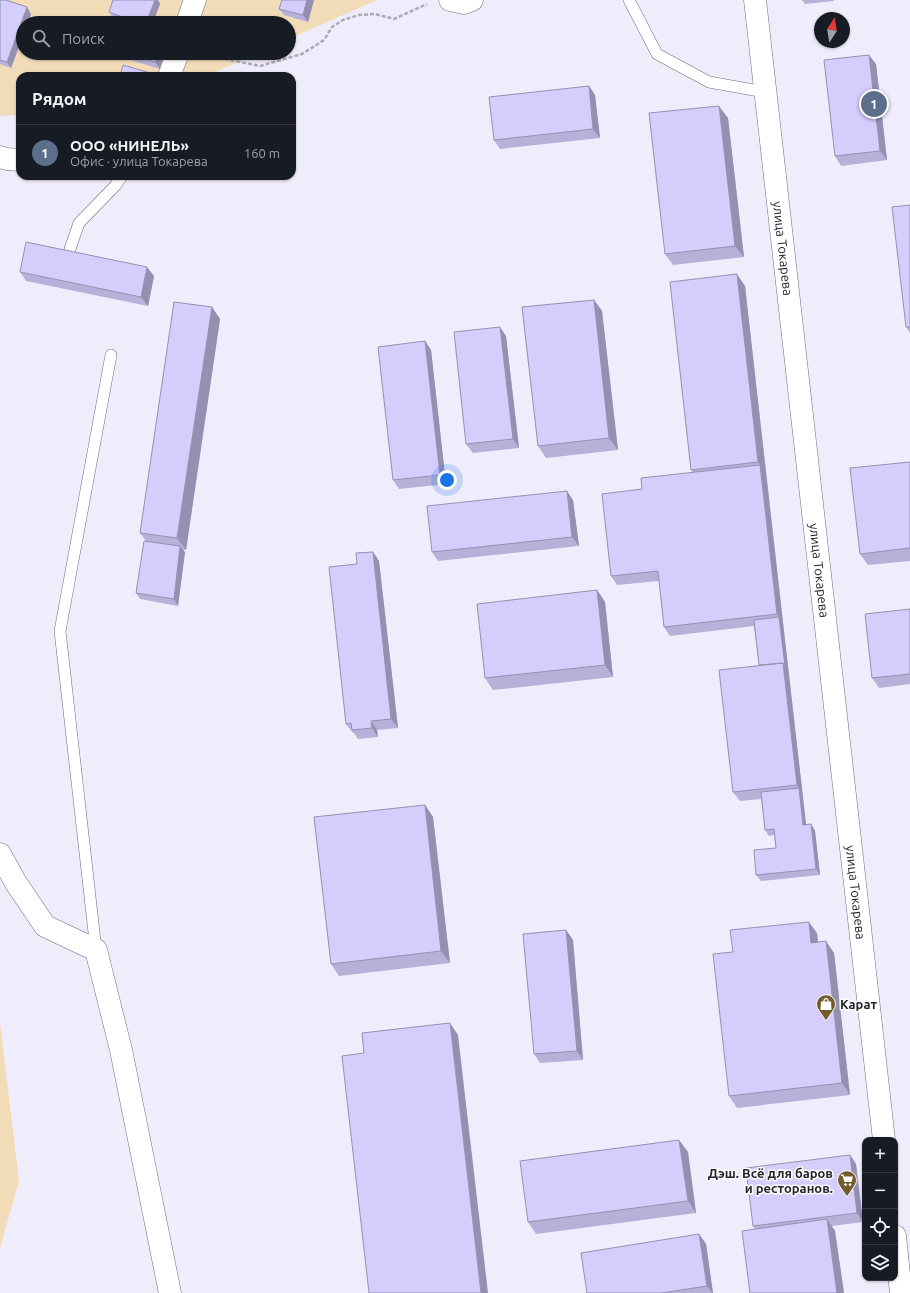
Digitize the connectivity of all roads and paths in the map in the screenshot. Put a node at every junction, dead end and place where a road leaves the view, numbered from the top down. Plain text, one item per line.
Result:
1 (195, 0) edge
2 (472, 0) edge
3 (629, 0) edge
4 (755, 0) edge
5 (440, 1) edge
6 (190, 16) edge
7 (296, 56) edge
8 (175, 60) edge
9 (230, 60) edge
10 (281, 60) edge
11 (171, 72) edge
12 (765, 92) junction
13 (0, 157) edge
14 (16, 160) edge
15 (119, 180) edge
16 (70, 249) dead end
17 (111, 355) dead end
18 (0, 854) edge
19 (96, 950) junction
20 (884, 1137) edge
21 (896, 1245) edge
22 (170, 1293) edge
23 (902, 1293) edge

1 - 6 street
2 - 5 street
3 - 12 lane
4 - 12 street, улица Токарева
5 - 7 path
8 - 11 street
9 - 10 path
12 - 20 street, улица Токарева
13 - 14 street
15 - 16 lane
17 - 19 lane
18 - 19 street
19 - 22 street
21 - 23 street

